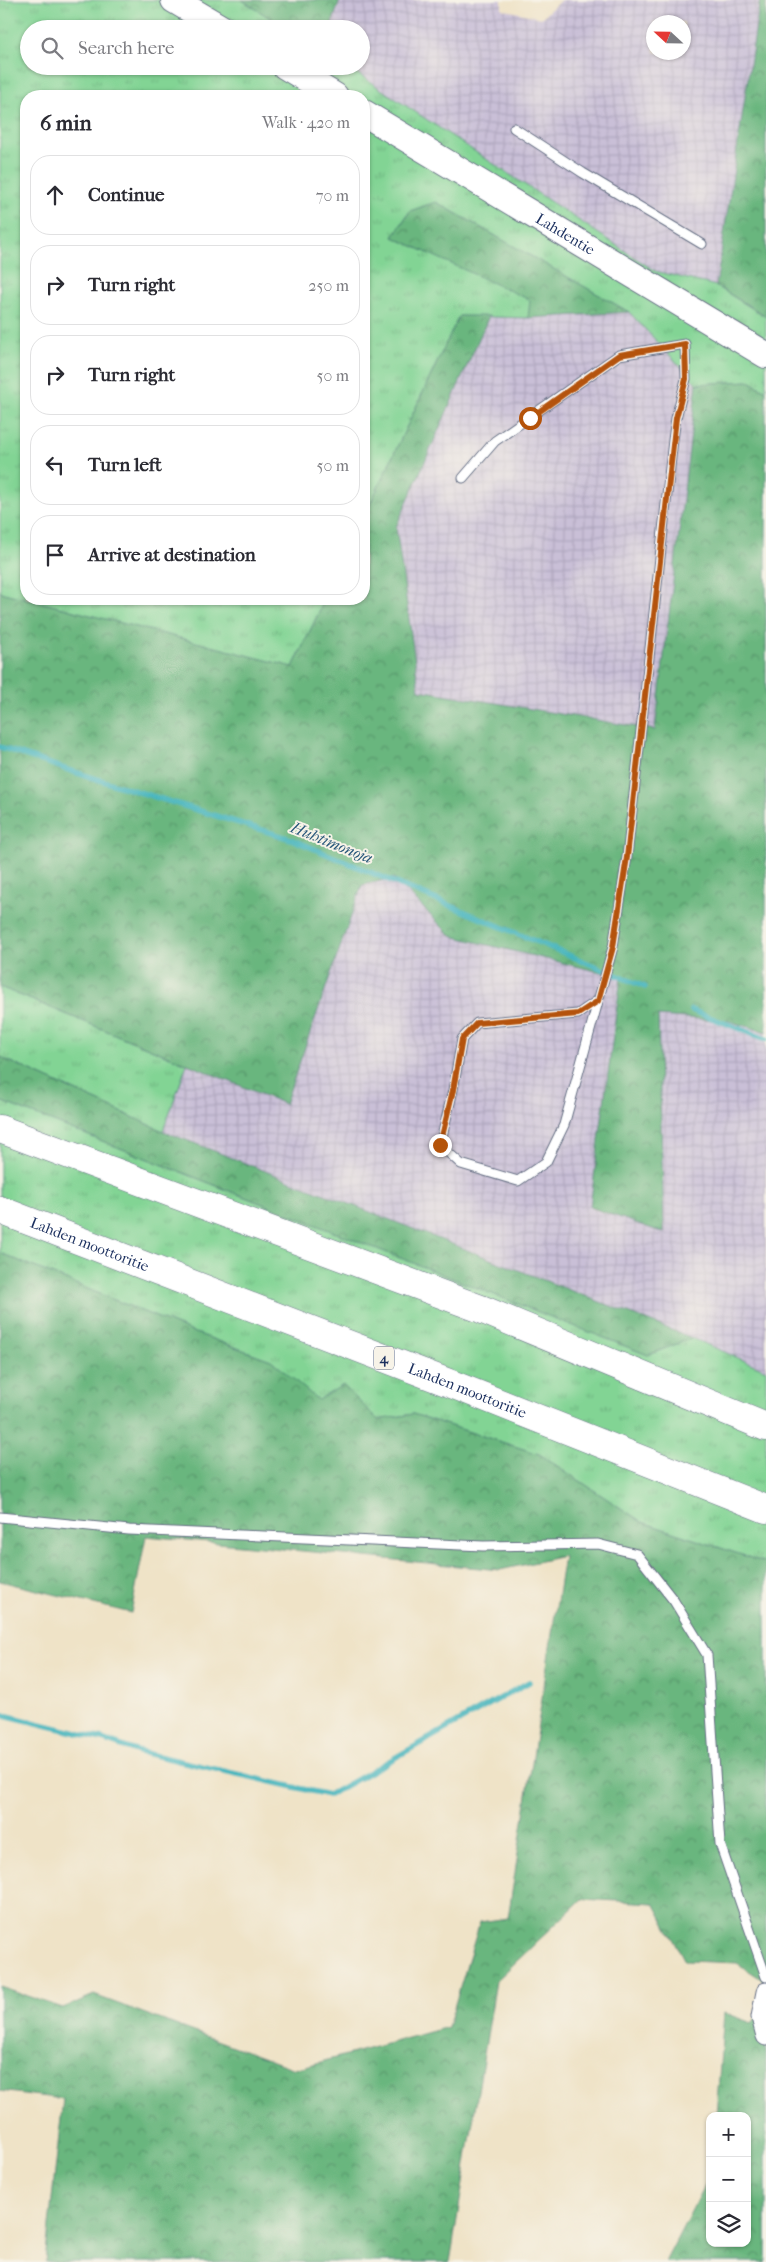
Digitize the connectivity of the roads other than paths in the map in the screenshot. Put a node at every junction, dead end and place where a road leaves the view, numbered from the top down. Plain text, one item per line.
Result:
1 (174, 0) edge
2 (207, 20) edge
3 (300, 75) edge
4 (325, 90) edge
5 (370, 117) edge
6 (514, 128) dead end
7 (702, 244) dead end
8 (766, 354) edge
9 (463, 478) dead end
10 (598, 1001) junction
11 (0, 1129) edge
12 (0, 1210) edge
13 (766, 1427) edge
14 (766, 1509) edge
15 (0, 1517) edge
16 (766, 1978) edge
17 (766, 1992) edge
18 (766, 2036) edge

1 - 2 main road
3 - 4 main road
5 - 8 main road, Lahdentie
6 - 7 lane
9 - 10 lane
10 - 10 lane
11 - 13 highway
12 - 14 highway, Lahden moottoritie / 4
15 - 16 lane
17 - 18 street

